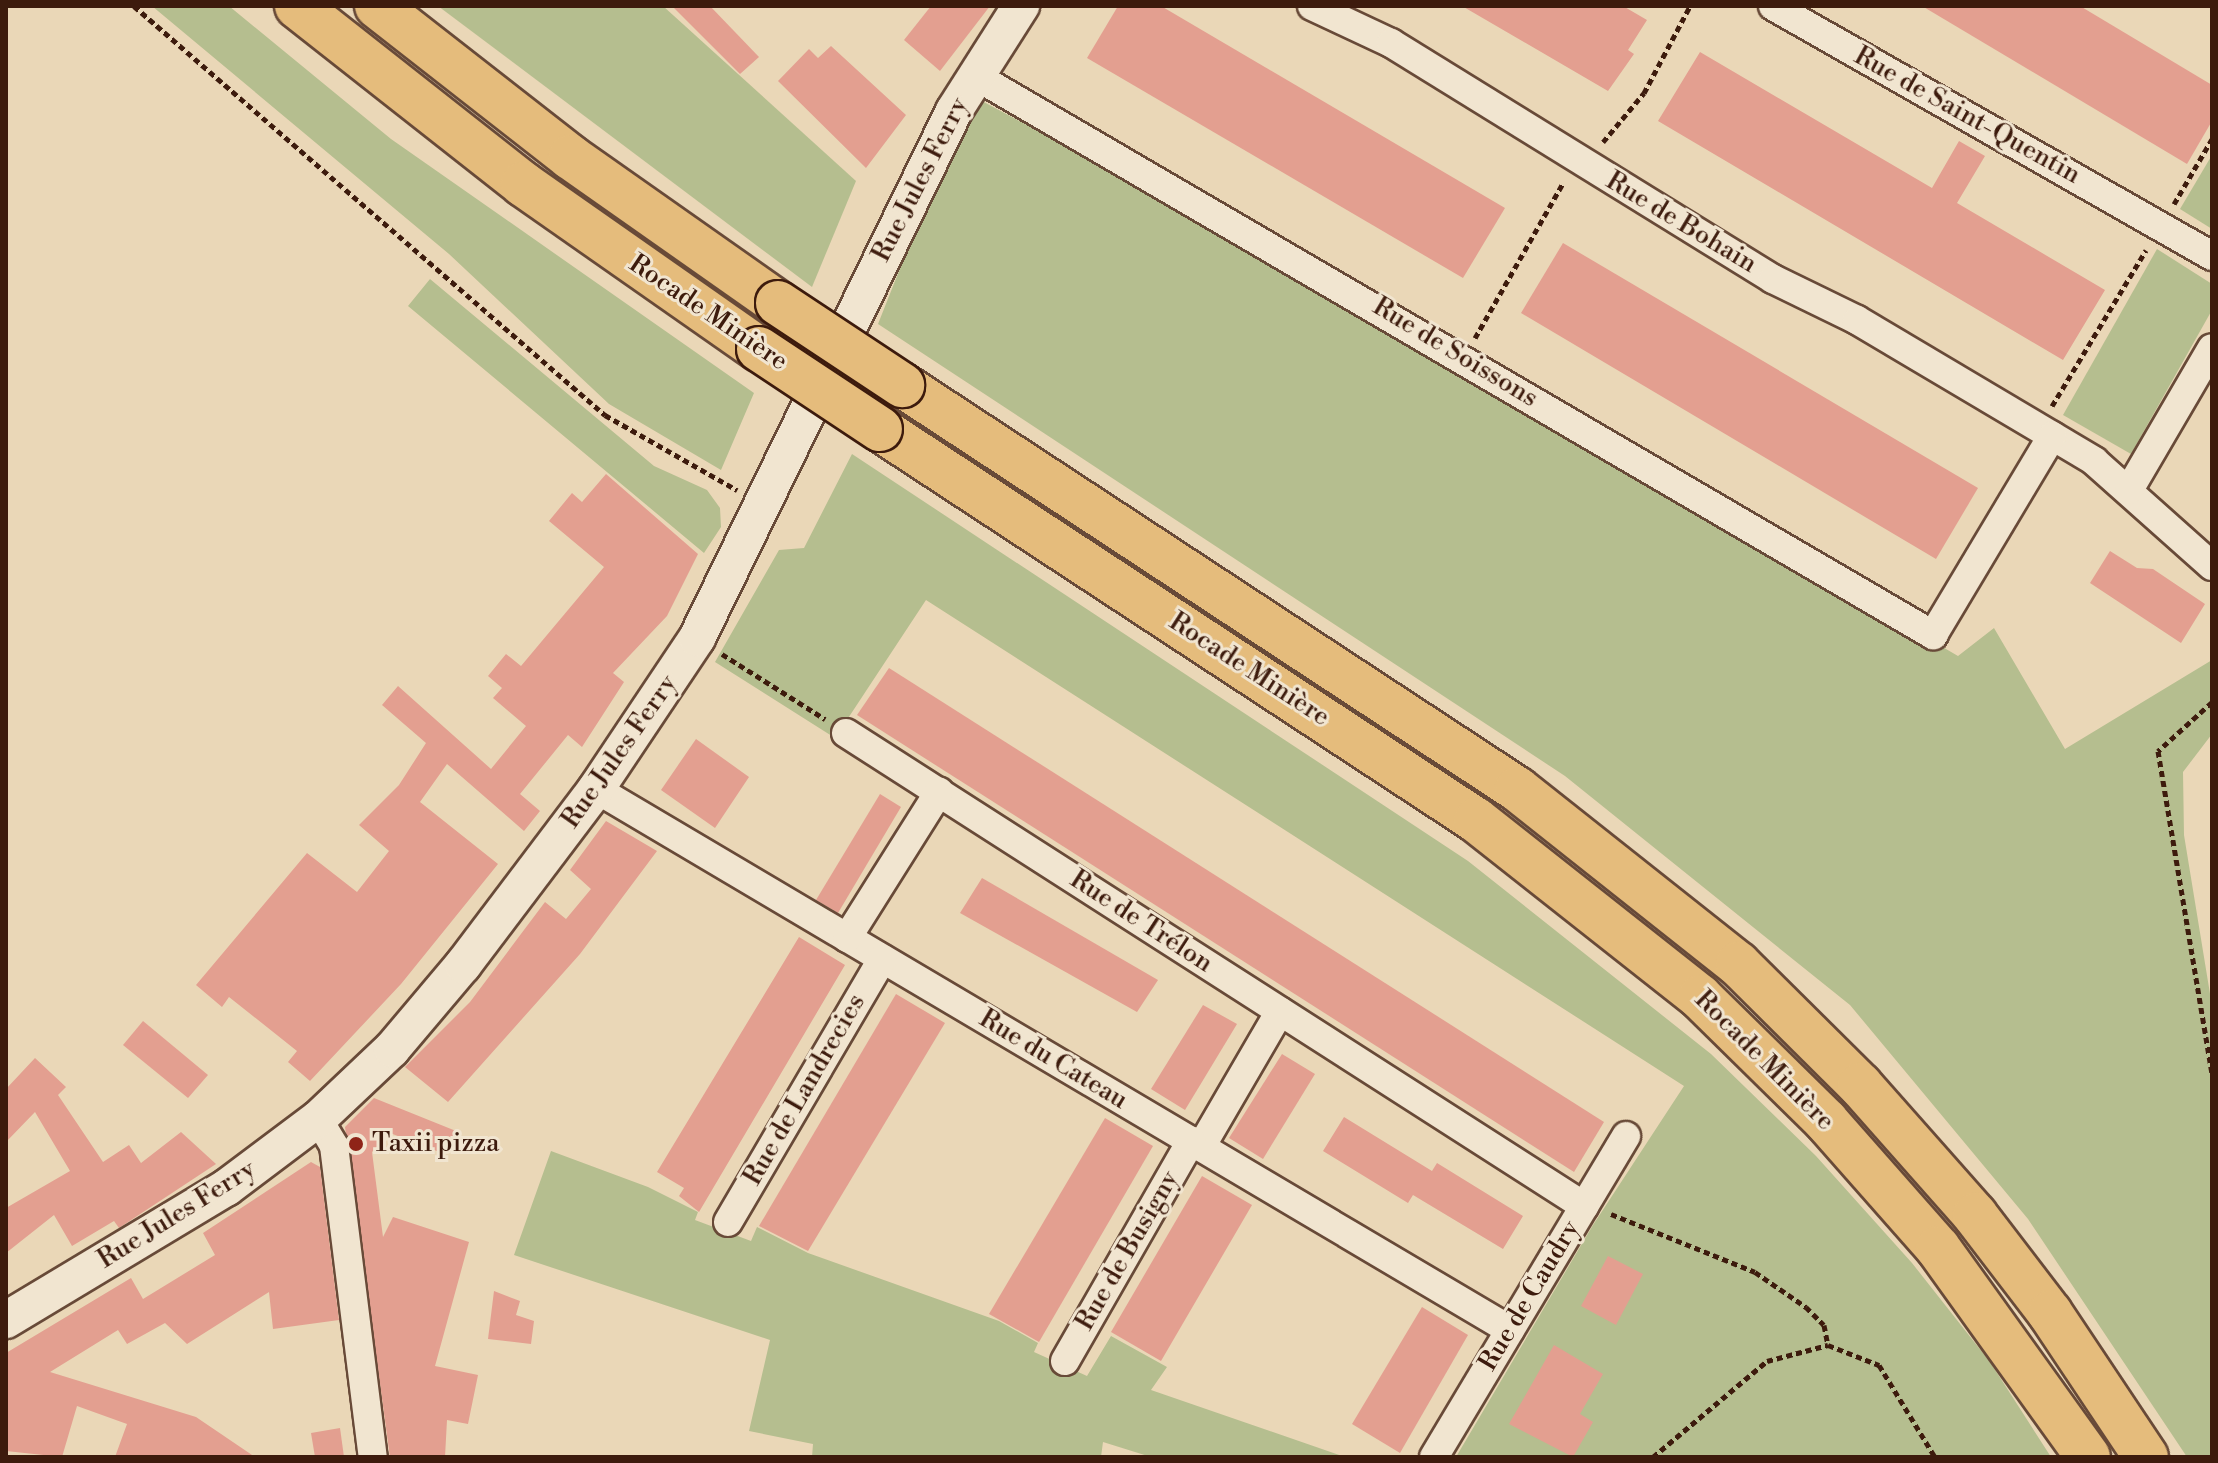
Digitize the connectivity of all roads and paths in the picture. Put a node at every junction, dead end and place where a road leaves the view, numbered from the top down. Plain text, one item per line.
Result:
1 (134, 6) edge
2 (297, 6) edge
3 (377, 6) edge
4 (1021, 6) edge
5 (1312, 6) edge
6 (1690, 6) edge
7 (1773, 6) edge
8 (974, 75) junction
9 (2212, 139) edge
10 (1581, 161) junction
11 (2161, 226) junction
12 (2212, 256) edge
13 (2212, 348) edge
14 (1463, 358) junction
15 (2045, 432) junction
16 (2129, 490) junction
17 (764, 505) junction
18 (2212, 566) edge
19 (697, 638) junction
20 (2212, 702) edge
21 (846, 733) joint
22 (596, 789) junction
23 (939, 792) junction
24 (847, 938) junction
25 (882, 959) junction
26 (1280, 1011) junction
27 (2212, 1075) edge
28 (318, 1119) junction
29 (1626, 1136) dead end
30 (1196, 1144) junction
31 (1584, 1206) junction
32 (728, 1222) dead end
33 (6, 1320) edge
34 (1510, 1330) junction
35 (1828, 1345) junction
36 (1065, 1361) dead end
37 (373, 1457) edge
38 (1434, 1457) edge
39 (1653, 1457) edge
40 (1935, 1457) edge
41 (2088, 1457) edge
42 (2146, 1457) edge

1 - 17 path
2 - 41 highway, Rocade Minière, bridge
3 - 42 highway, Rocade Minière, bridge
4 - 8 street, Rue Jules Ferry
5 - 10 street, Rue de Bohain
6 - 10 path
7 - 11 street, Rue de Saint-Quentin
8 - 14 street, Rue de Soissons
8 - 17 street, Rue Jules Ferry
9 - 11 path
10 - 14 path
10 - 15 street, Rue de Bohain
11 - 12 street, Rue de Saint-Quentin
11 - 15 path
13 - 16 street
14 - 15 street, Rue de Soissons
15 - 16 street, Rue de Bohain
16 - 18 street, Rue de Bohain
17 - 19 street, Rue Jules Ferry
19 - 21 path
19 - 22 street, Rue Jules Ferry
20 - 27 path
21 - 23 street, Rue de Trélon
22 - 24 street, Rue du Cateau
22 - 28 street, Rue Jules Ferry
23 - 24 street
23 - 26 street, Rue de Trélon
24 - 25 street, Rue du Cateau
25 - 30 street, Rue du Cateau
25 - 32 street, Rue de Landrecies
26 - 30 street, Rue de Busigny
26 - 31 street, Rue de Trélon
28 - 33 street, Rue Jules Ferry
28 - 37 street
29 - 31 street, Rue de Caudry
30 - 34 street, Rue du Cateau
30 - 36 street, Rue de Busigny
31 - 34 street, Rue de Caudry
31 - 35 path
34 - 38 street, Rue de Caudry
35 - 39 path
35 - 40 path

